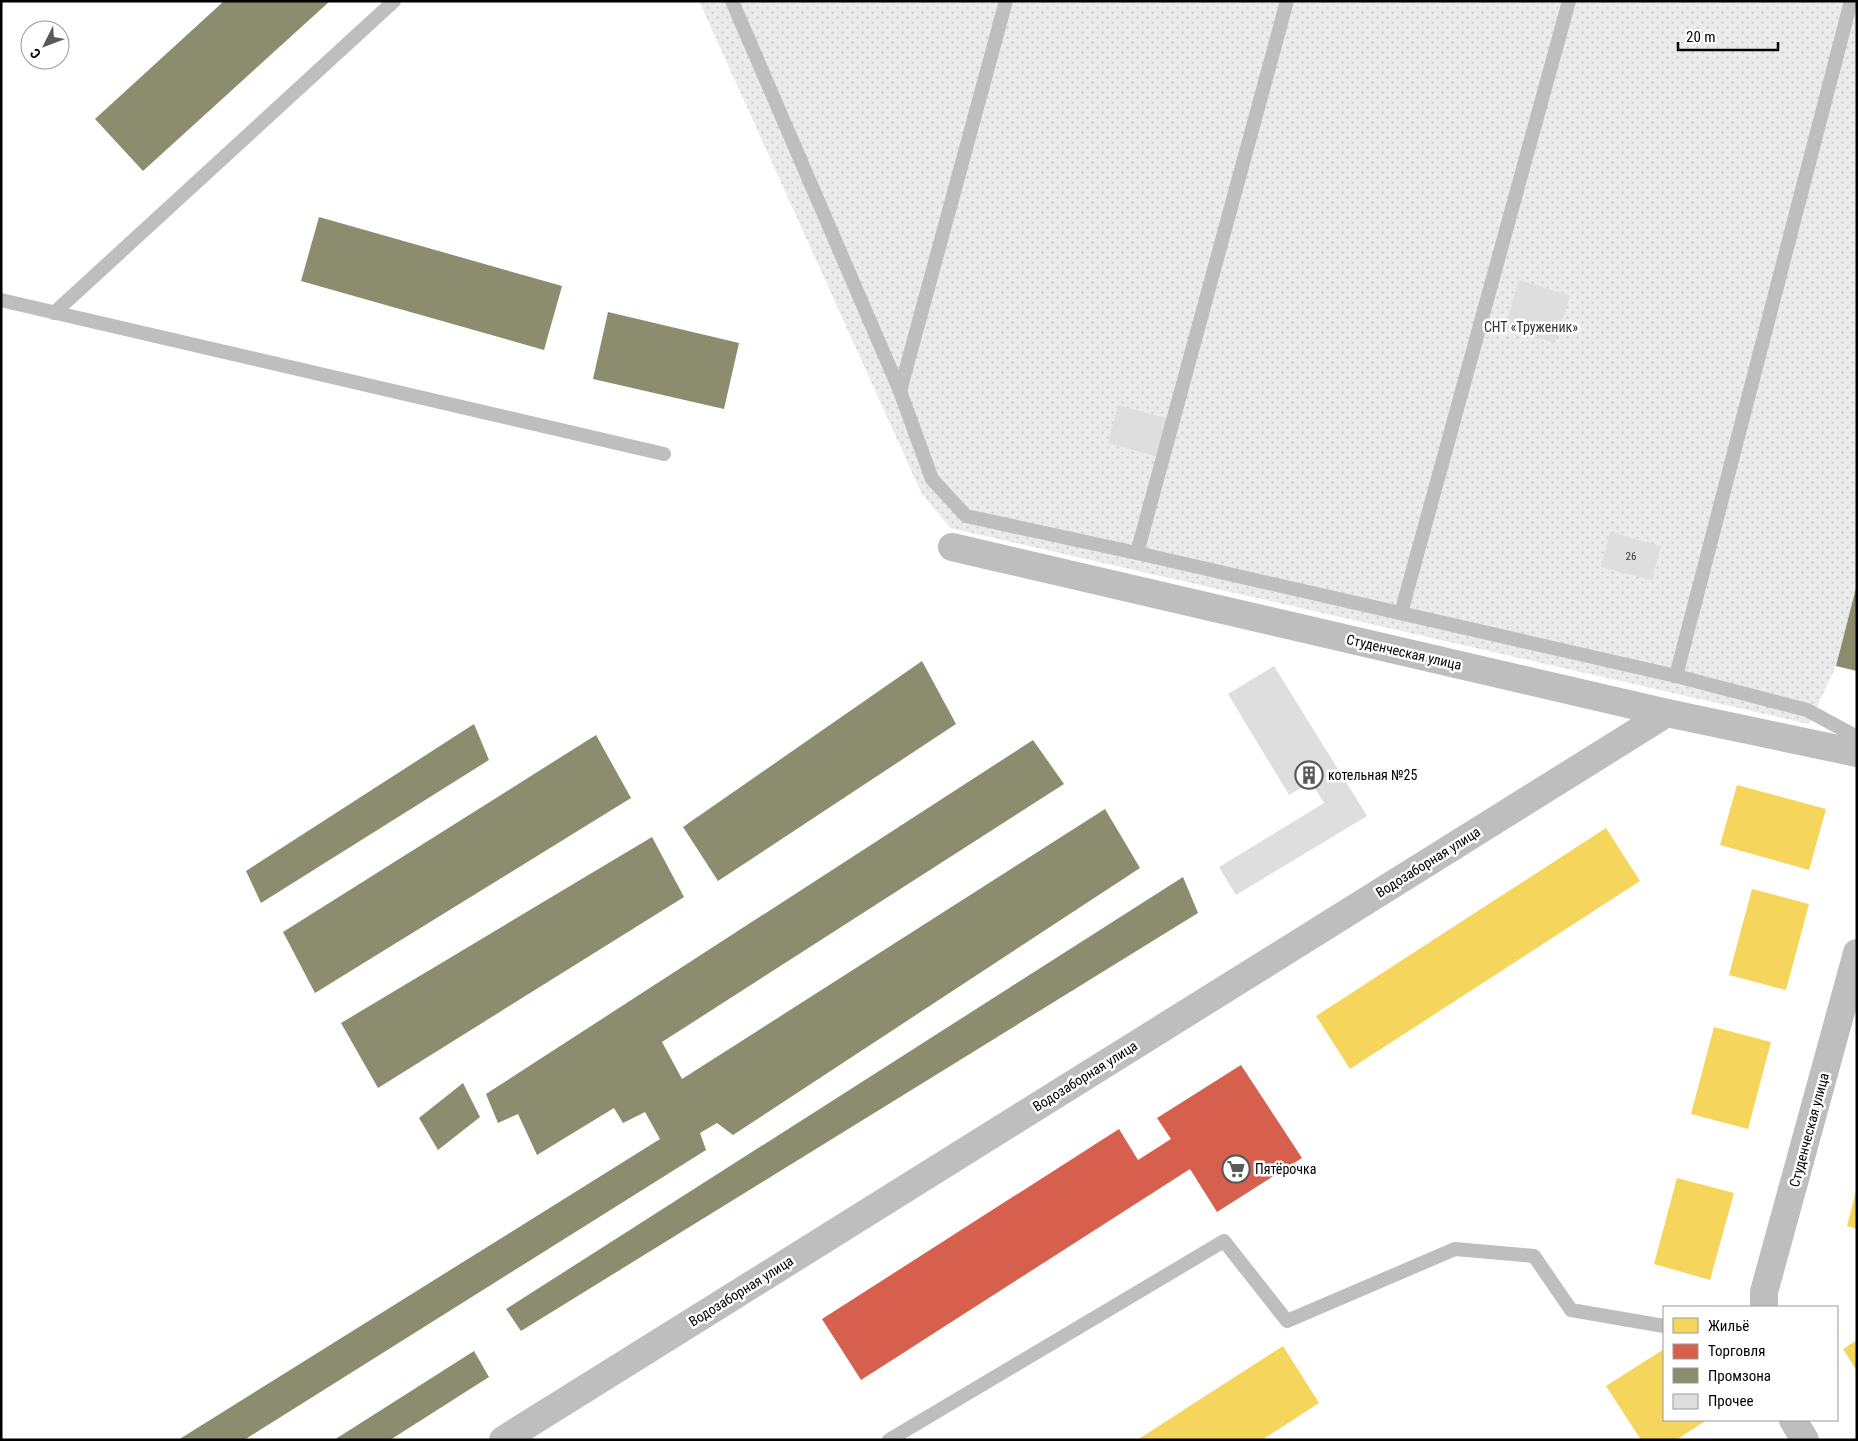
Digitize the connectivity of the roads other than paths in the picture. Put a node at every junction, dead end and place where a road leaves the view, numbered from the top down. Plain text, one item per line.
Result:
1 (394, 1) edge
2 (732, 1) edge
3 (1006, 1) edge
4 (1287, 1) edge
5 (1569, 1) edge
6 (1851, 1) edge
7 (1, 300) edge
8 (54, 313) junction
9 (900, 391) junction
10 (664, 454) dead end
11 (952, 547) dead end
12 (1138, 553) junction
13 (1401, 612) junction
14 (1676, 676) junction
15 (1667, 713) junction
16 (1857, 736) edge
17 (1857, 753) edge
18 (1857, 953) edge
19 (1764, 1306) edge
20 (1663, 1326) edge
21 (1793, 1421) edge
22 (502, 1440) edge
23 (889, 1440) edge
24 (1805, 1440) edge

1 - 8 lane
2 - 9 lane
3 - 9 lane
4 - 12 lane
5 - 13 lane
6 - 14 lane
7 - 8 lane
8 - 10 lane
9 - 12 lane
11 - 15 street, Студенческая улица
12 - 13 lane
13 - 14 lane
14 - 16 lane
15 - 17 street, Студенческая улица
15 - 22 street, Водозаборная улица
18 - 19 street, Студенческая улица
20 - 23 lane
21 - 24 street

